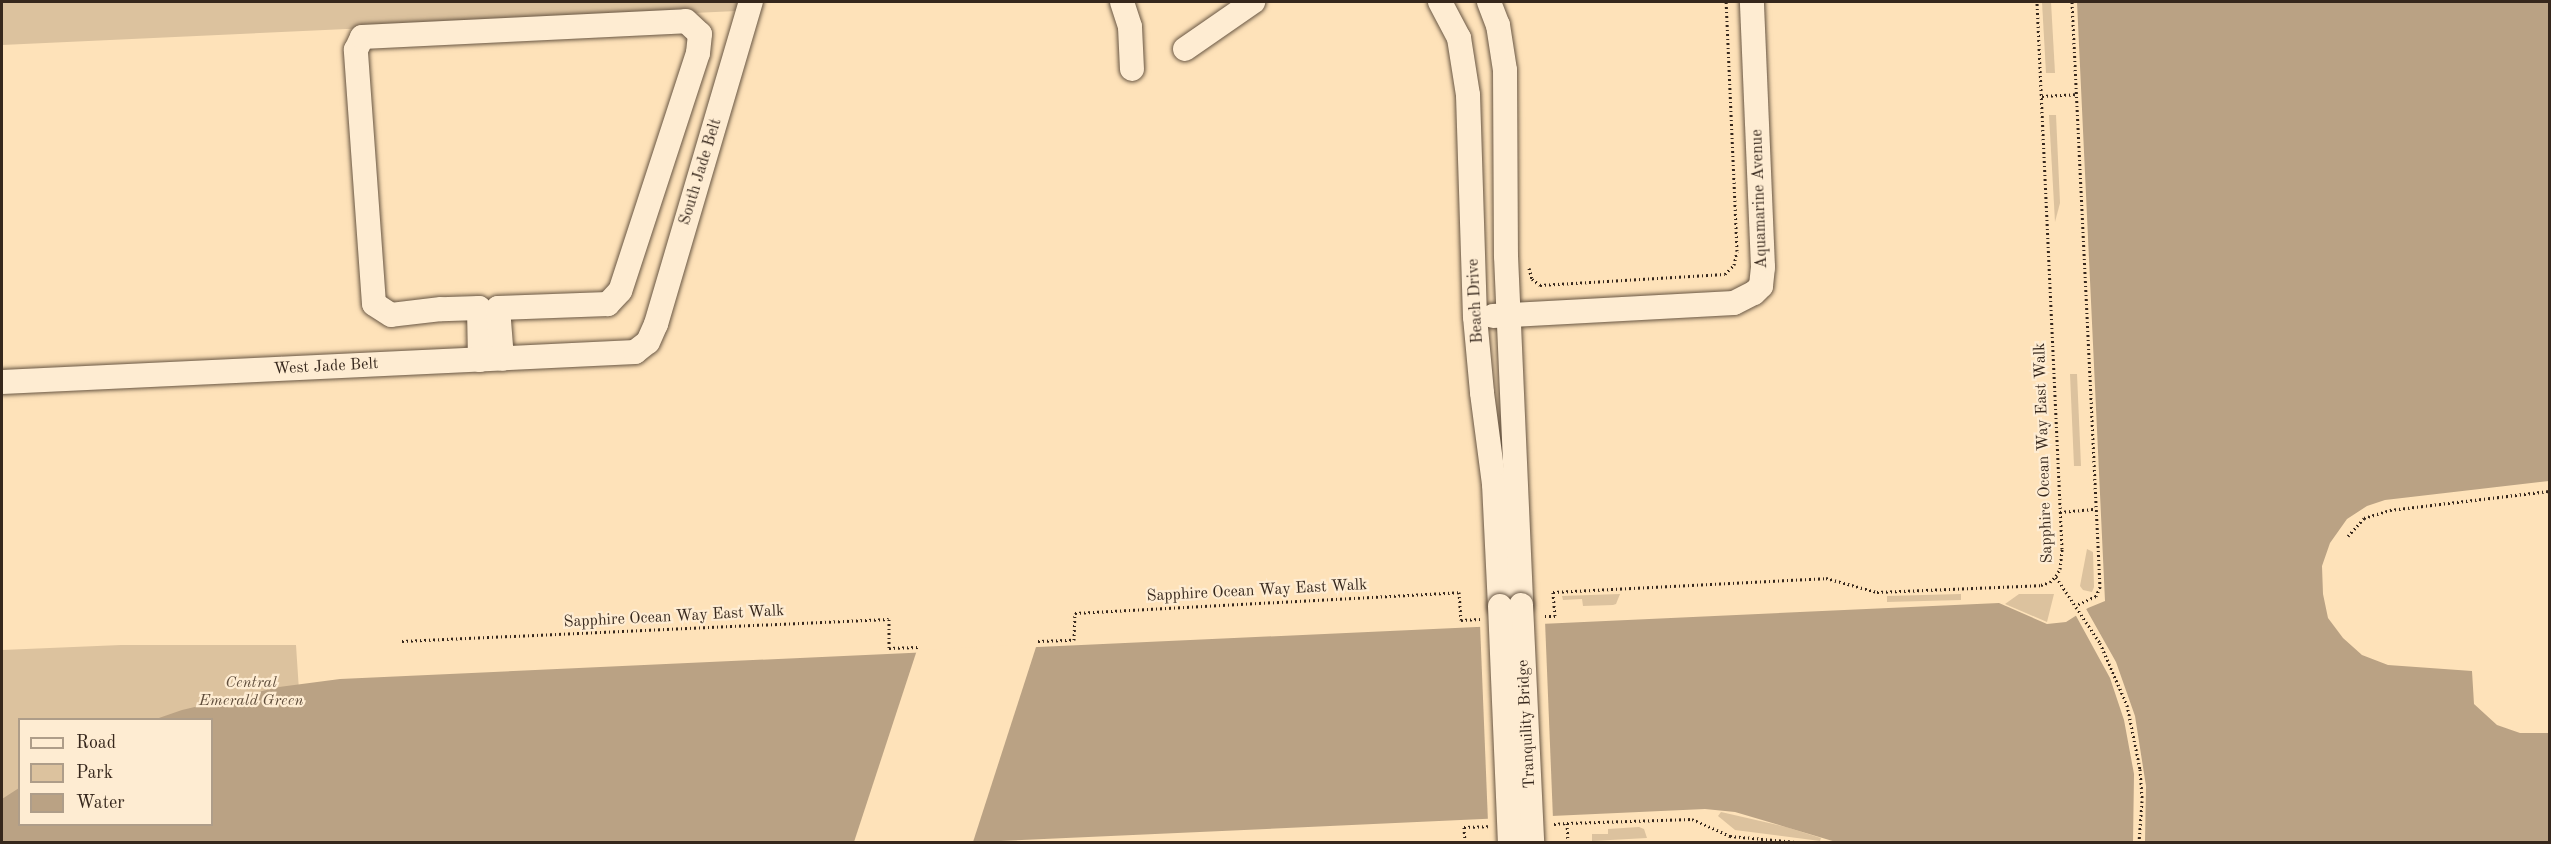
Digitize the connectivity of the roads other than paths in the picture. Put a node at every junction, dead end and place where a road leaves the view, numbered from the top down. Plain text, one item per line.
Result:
1 (1122, 2) edge
2 (1253, 2) edge
3 (1440, 2) edge
4 (1489, 2) edge
5 (1752, 2) edge
6 (752, 5) edge
7 (1185, 49) dead end
8 (1132, 69) dead end
9 (1517, 267) junction
10 (1571, 312) junction
11 (1509, 314) junction
12 (1476, 317) junction
13 (648, 342) joint
14 (491, 359) junction
15 (2, 382) edge
16 (1511, 605) junction
17 (1510, 843) edge
18 (1532, 843) edge

1 - 8 street
2 - 7 street
3 - 12 street, Beach Drive
4 - 9 street, Beach Drive
5 - 10 street, Aquamarine Avenue
6 - 13 street, South Jade Belt
9 - 10 street
9 - 11 street, Beach Drive
10 - 11 street, Aquamarine Avenue
11 - 12 street, Aquamarine Avenue
11 - 16 street, Beach Drive
12 - 16 street, Beach Drive
13 - 14 street, West Jade Belt
14 - 14 street
14 - 15 street, West Jade Belt
16 - 17 street, Tranquility Bridge, bridge
16 - 18 street, Tranquility Bridge, bridge

